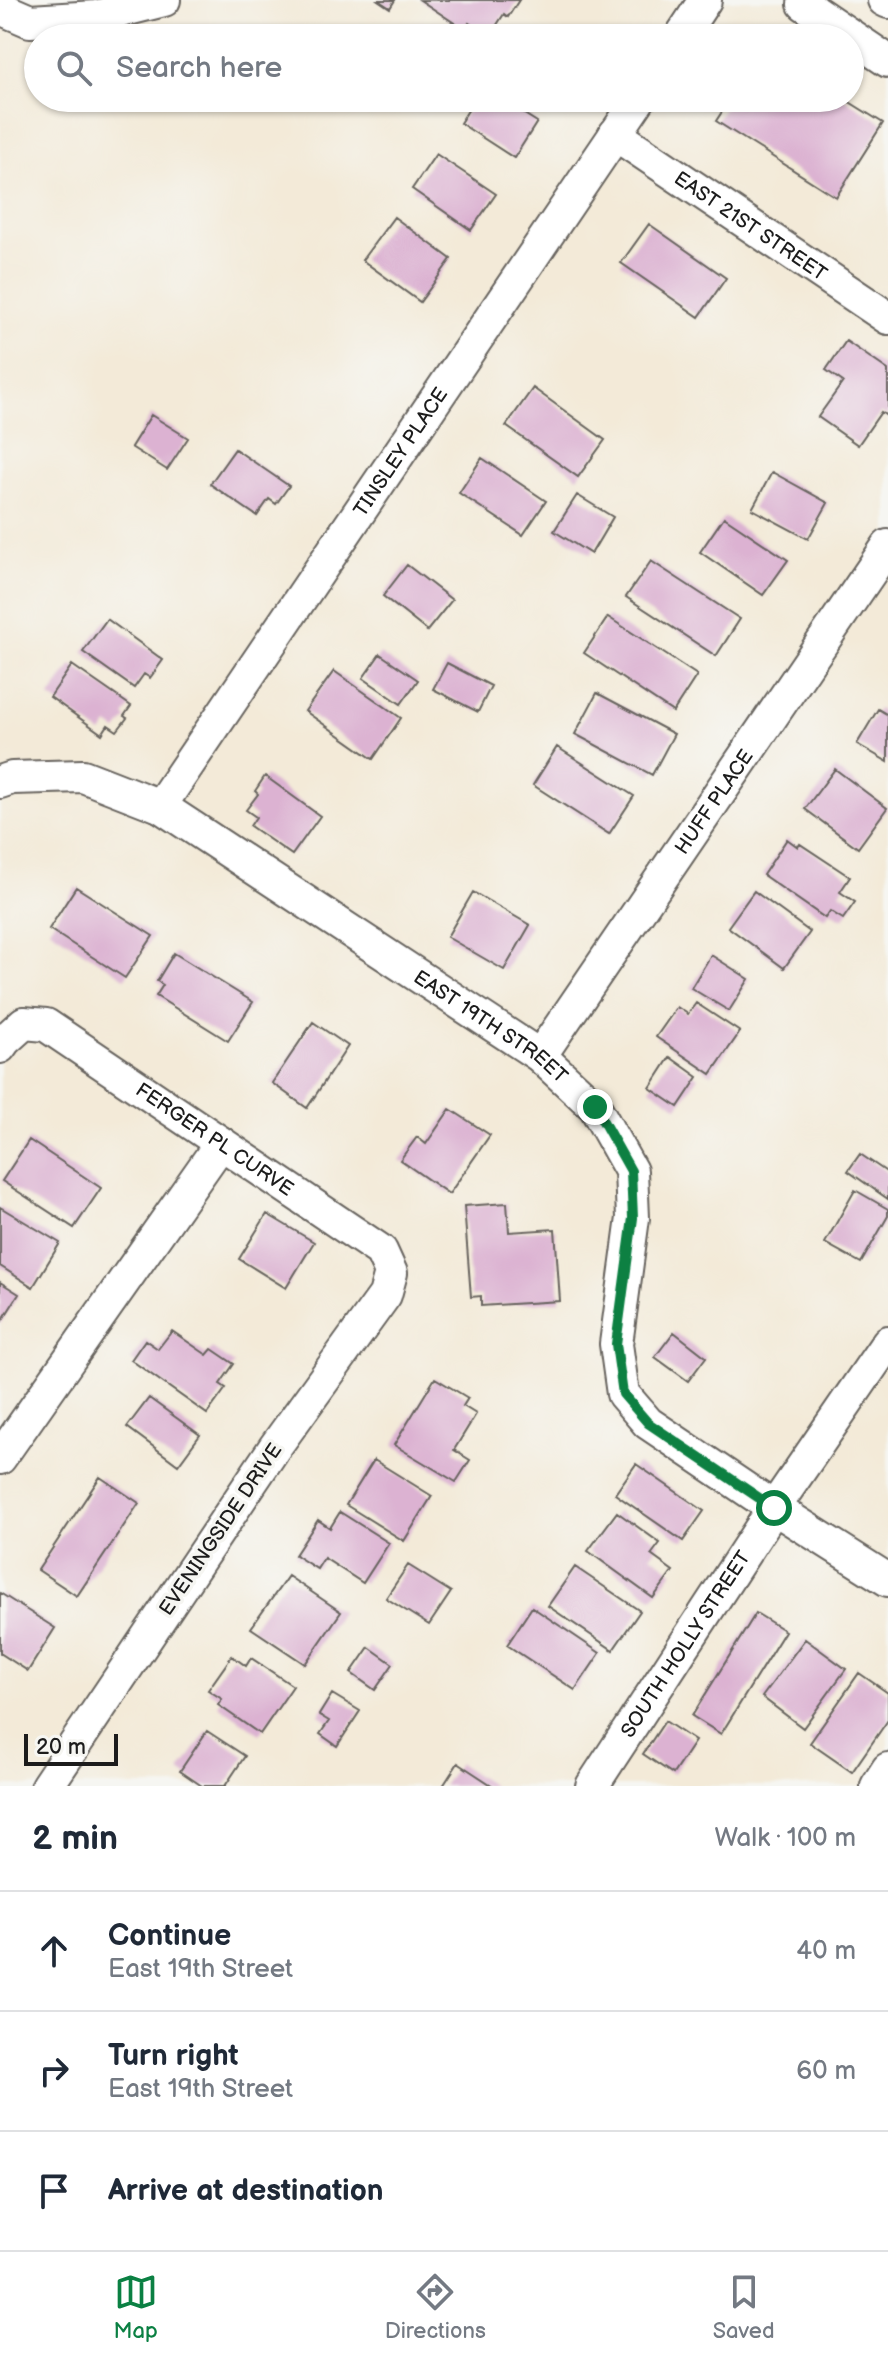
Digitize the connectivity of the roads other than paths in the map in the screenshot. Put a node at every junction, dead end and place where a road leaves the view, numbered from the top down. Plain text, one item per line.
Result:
1 (164, 0) edge
2 (705, 0) edge
3 (806, 0) edge
4 (0, 8) edge
5 (689, 24) edge
6 (833, 24) edge
7 (864, 45) edge
8 (888, 61) edge
9 (630, 112) edge
10 (615, 134) junction
11 (888, 318) edge
12 (888, 546) edge
13 (0, 782) edge
14 (160, 806) junction
15 (0, 1047) edge
16 (540, 1056) junction
17 (221, 1143) junction
18 (391, 1273) joint
19 (888, 1342) edge
20 (0, 1458) edge
21 (774, 1508) junction
22 (888, 1580) edge
23 (888, 1769) edge
24 (47, 1786) edge
25 (592, 1786) edge
26 (877, 1786) edge

1 - 4 street
2 - 5 street
3 - 6 street
7 - 8 street
9 - 10 street, TINSLEY PLACE
10 - 11 street, EAST 21ST STREET
10 - 14 street, TINSLEY PLACE
12 - 16 street, HUFF PLACE
13 - 14 street, EAST 19TH STREET
14 - 16 street, EAST 19TH STREET
15 - 17 street, FERGER PL CURVE
16 - 21 street, EAST 19TH STREET
17 - 18 street, FERGER PL CURVE
17 - 20 street
18 - 24 street, EVENINGSIDE DRIVE
19 - 21 street, SOUTH HOLLY STREET
21 - 22 street, EAST 19TH STREET
21 - 25 street, SOUTH HOLLY STREET
23 - 26 street

